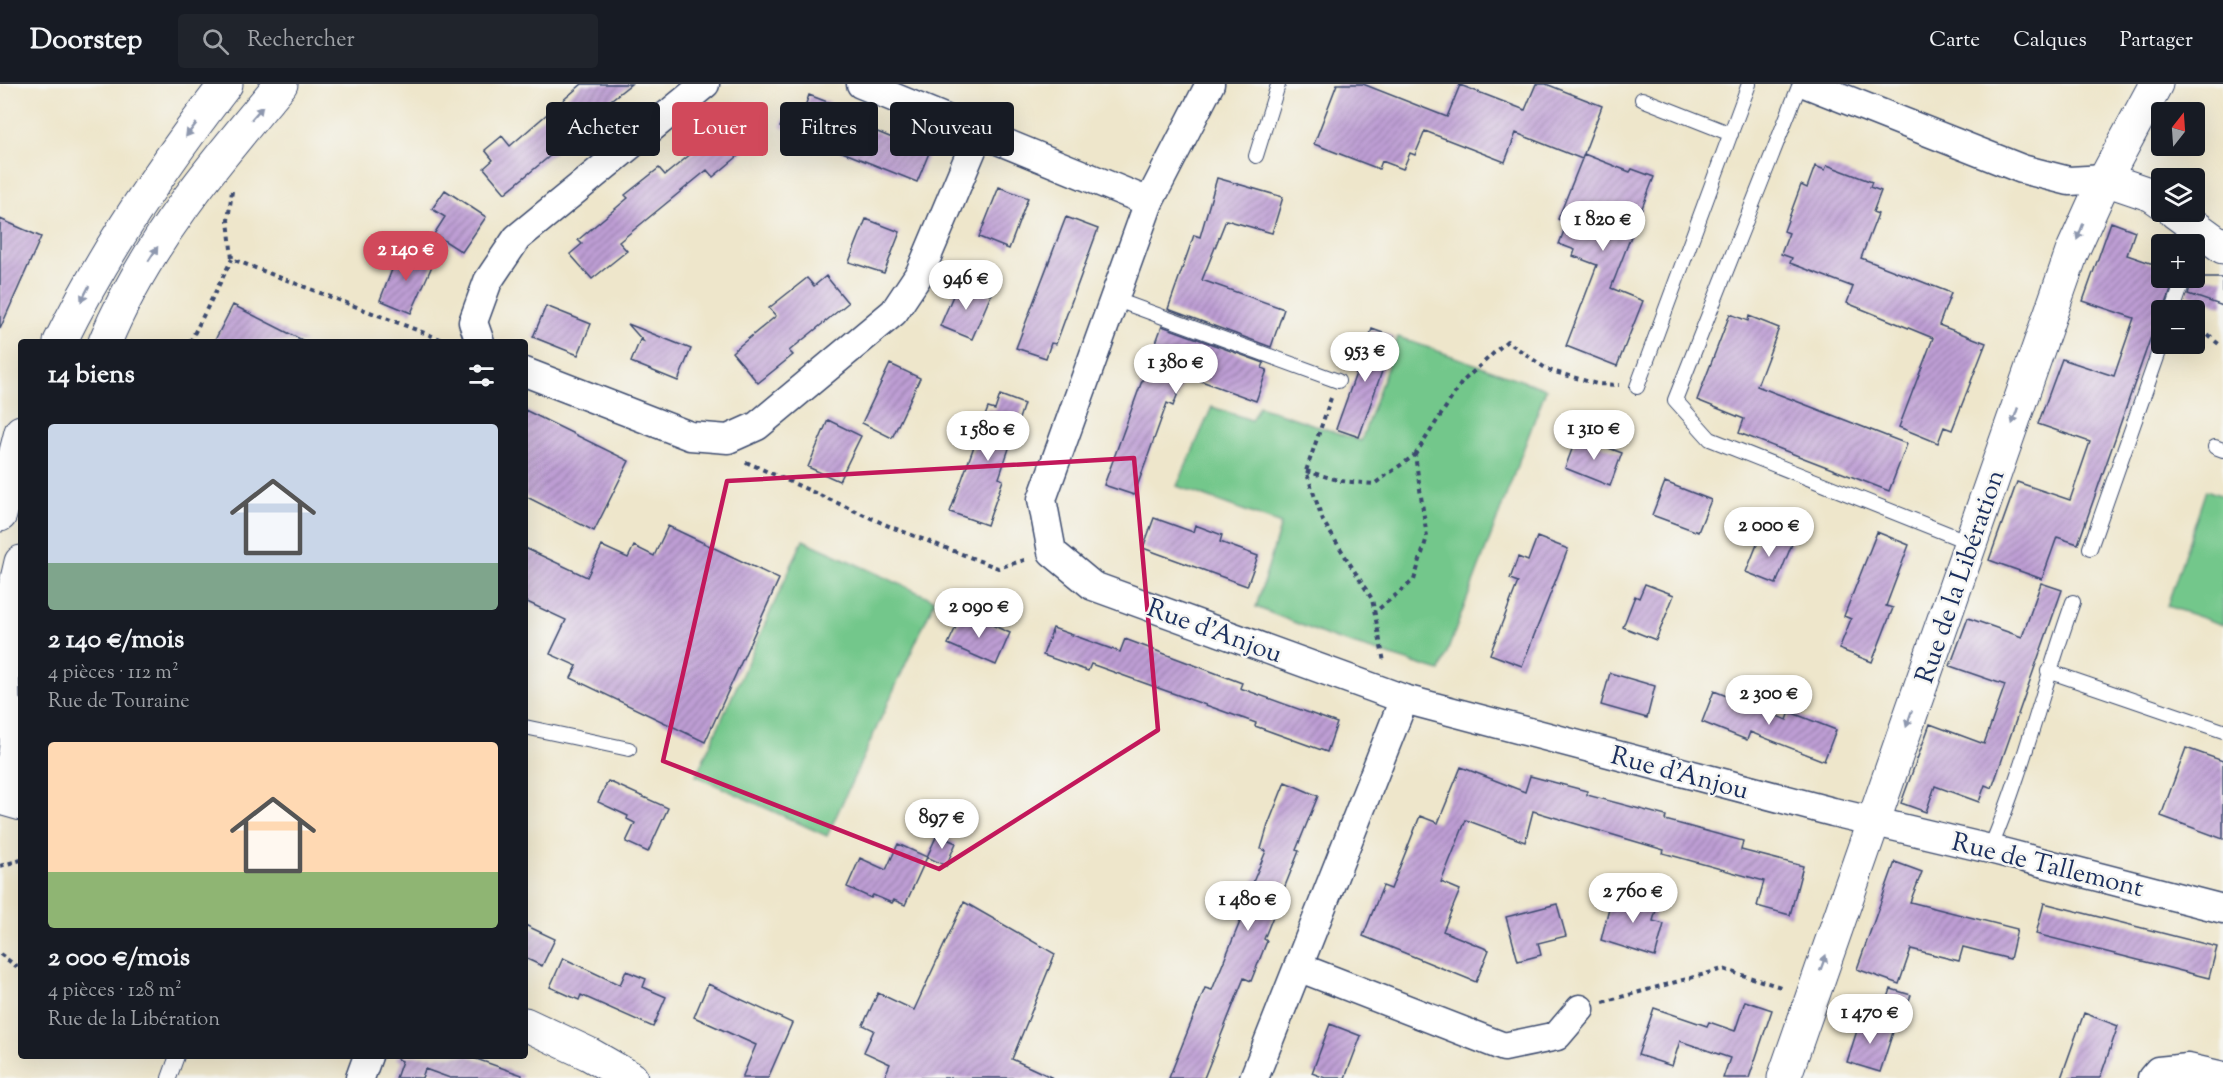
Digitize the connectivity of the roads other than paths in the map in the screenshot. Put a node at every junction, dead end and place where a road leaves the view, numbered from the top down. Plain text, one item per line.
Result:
1 (226, 84) edge
2 (281, 84) edge
3 (705, 84) edge
4 (861, 84) edge
5 (1210, 84) edge
6 (1277, 84) edge
7 (1749, 84) edge
8 (1800, 84) edge
9 (1807, 84) edge
10 (2156, 84) edge
11 (1642, 99) dead end
12 (903, 102) edge
13 (1731, 134) junction
14 (1014, 148) edge
15 (970, 156) edge
16 (1257, 156) dead end
17 (2105, 179) junction
18 (2151, 195) edge
19 (1149, 202) junction
20 (2185, 222) edge
21 (2206, 242) edge
22 (1114, 299) junction
23 (62, 339) edge
24 (106, 339) edge
25 (479, 339) edge
26 (2158, 354) edge
27 (528, 373) edge
28 (1338, 381) road end
29 (1636, 387) road end
30 (18, 444) edge
31 (0, 515) edge
32 (1971, 543) junction
33 (2090, 548) dead end
34 (18, 575) edge
35 (2073, 602) dead end
36 (2048, 671) junction
37 (1404, 699) junction
38 (10, 717) edge
39 (528, 728) edge
40 (2223, 731) edge
41 (628, 749) dead end
42 (0, 786) edge
43 (0, 798) edge
44 (18, 803) edge
45 (1873, 822) junction
46 (1990, 849) junction
47 (2223, 909) edge
48 (1298, 967) junction
49 (1580, 1009) road end
50 (528, 1025) edge
51 (176, 1059) edge
52 (367, 1059) edge
53 (2223, 1076) edge
54 (169, 1078) edge
55 (360, 1078) edge
56 (631, 1078) edge
57 (1254, 1078) edge
58 (1784, 1078) edge
59 (2152, 1078) edge

1 -> 23 street
24 -> 2 street
3 - 25 street
4 - 12 street
5 - 19 street
6 - 16 lane
7 - 13 lane
8 - 32 lane
9 - 17 street
10 - 17 street, Rue de la Libération
11 - 13 lane
13 - 29 lane
14 - 19 street
15 - 27 street
17 - 18 street
17 -> 32 street, Rue de la Libération
19 - 22 street
20 - 21 street
22 - 28 lane
22 - 37 street, Rue d'Anjou
26 - 33 lane
30 - 31 street
32 -> 45 street, Rue de la Libération
34 - 38 street
35 - 36 lane
36 - 40 lane
36 - 46 lane
37 - 45 street, Rue d'Anjou
37 - 48 street
38 - 42 street
39 - 41 lane
43 - 44 street
45 - 46 street, Rue de Tallemont
58 -> 45 street, Rue de la Libération
46 - 47 street, Rue de Tallemont
48 - 49 street
48 - 57 street
50 - 56 street
51 - 54 lane
52 - 55 street
53 - 59 street

